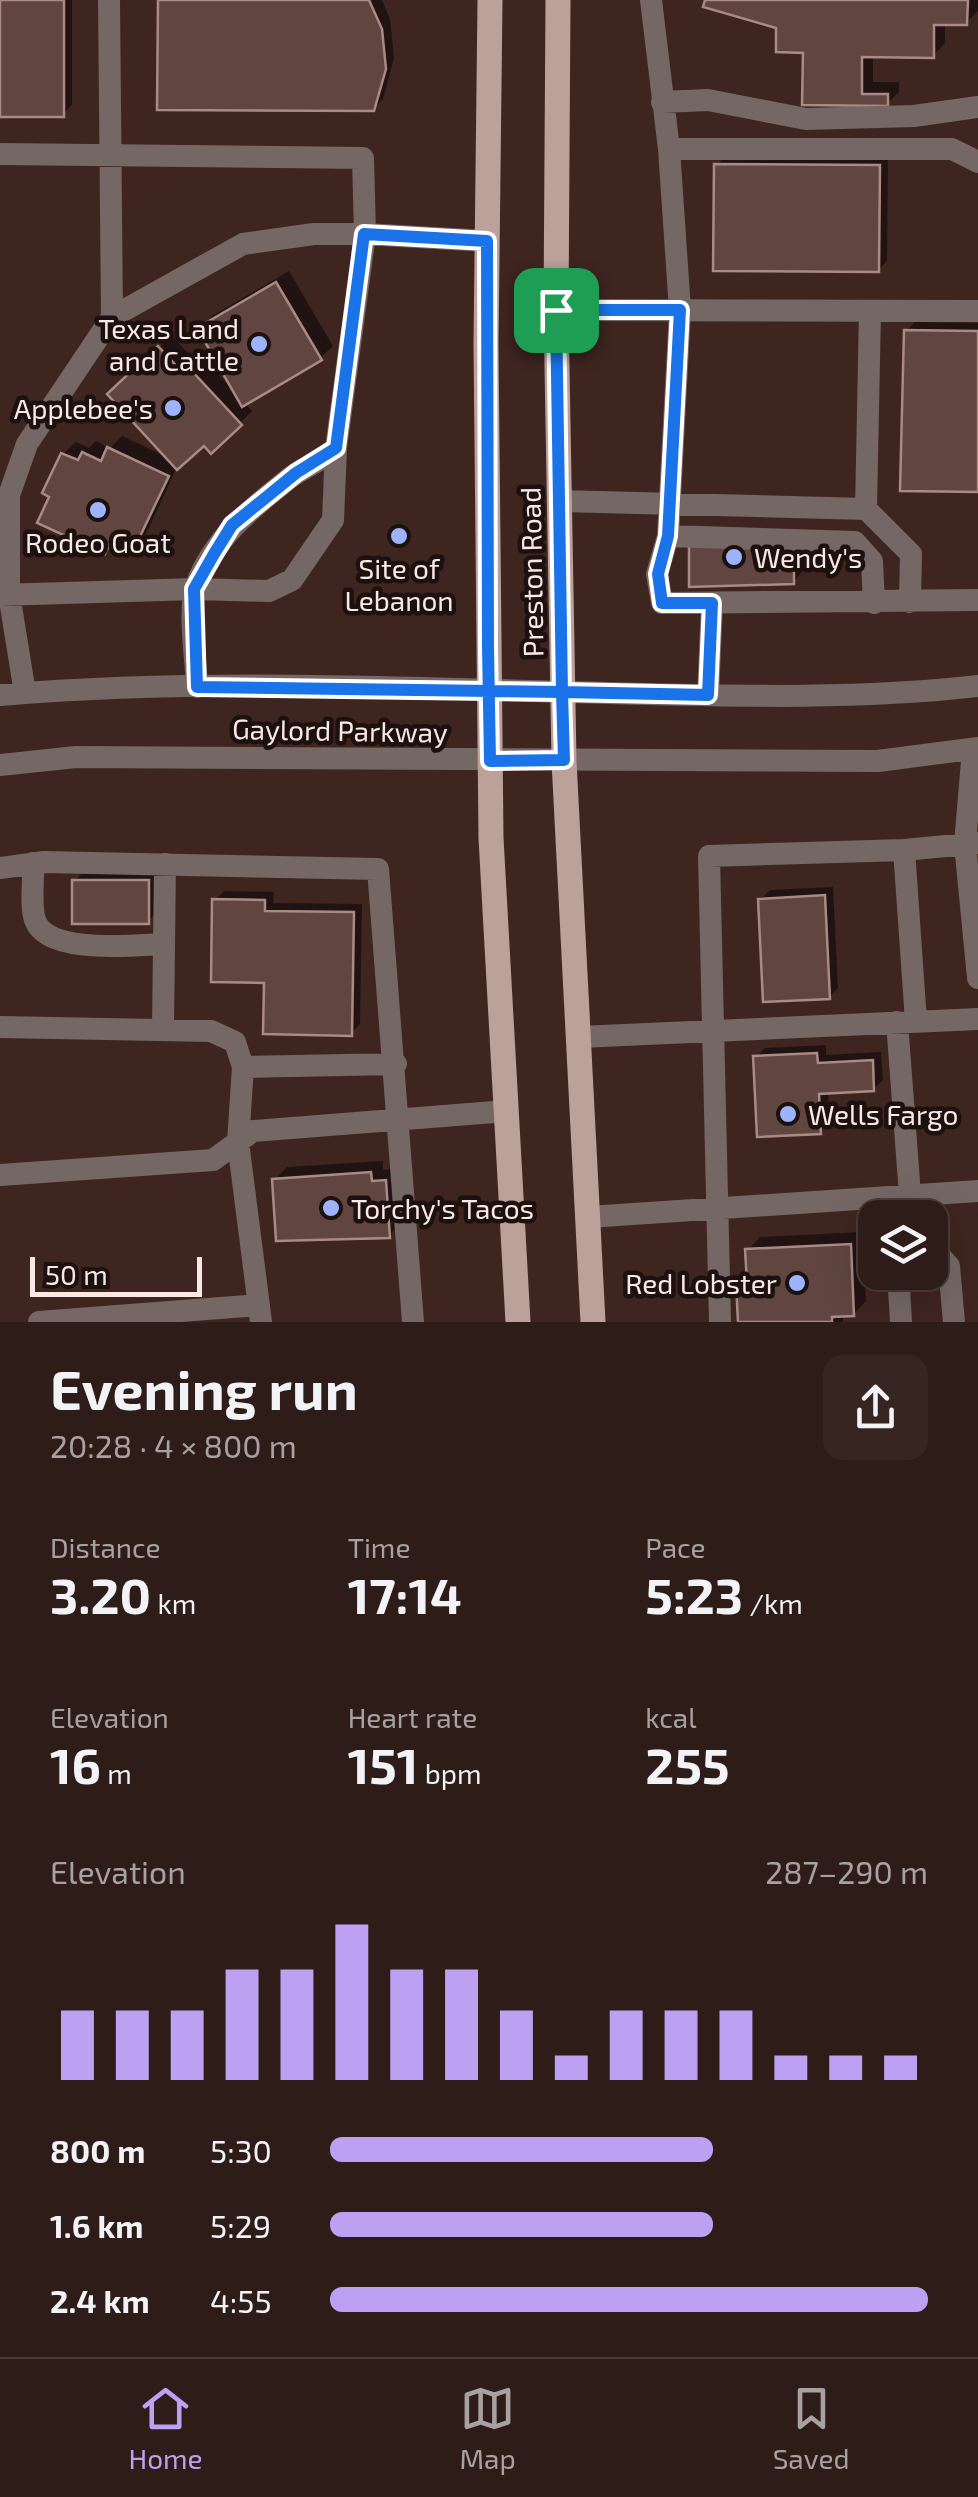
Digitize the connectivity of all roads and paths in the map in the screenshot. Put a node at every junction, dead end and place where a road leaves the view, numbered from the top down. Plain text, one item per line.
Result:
1 (110, 0) edge
2 (490, 0) edge
3 (558, 0) edge
4 (651, 0) edge
5 (662, 102) junction
6 (978, 107) edge
7 (669, 150) junction
8 (109, 153) junction
9 (0, 154) edge
10 (978, 162) edge
11 (364, 234) junction
12 (487, 241) junction
13 (556, 310) junction
14 (680, 310) junction
15 (870, 311) junction
16 (978, 312) edge
17 (112, 317) junction
18 (336, 448) junction
19 (560, 501) junction
20 (667, 504) junction
21 (866, 509) junction
22 (668, 536) junction
23 (194, 589) junction
24 (4, 594) edge
25 (978, 600) edge
26 (910, 602) junction
27 (712, 603) junction
28 (874, 603) junction
29 (978, 686) edge
30 (197, 687) junction
31 (489, 691) junction
32 (562, 692) junction
33 (25, 693) junction
34 (0, 695) edge
35 (708, 695) junction
36 (975, 749) edge
37 (564, 760) junction
38 (490, 761) junction
39 (0, 765) edge
40 (972, 843) edge
41 (904, 850) junction
42 (33, 863) junction
43 (165, 864) junction
44 (0, 868) edge
45 (164, 944) junction
46 (978, 978) edge
47 (978, 1019) edge
48 (906, 1022) junction
49 (0, 1027) edge
50 (162, 1028) junction
51 (712, 1031) junction
52 (579, 1038) junction
53 (396, 1064) junction
54 (243, 1067) junction
55 (507, 1111) junction
56 (401, 1120) junction
57 (238, 1142) junction
58 (0, 1175) edge
59 (978, 1191) edge
60 (900, 1200) edge
61 (914, 1200) edge
62 (858, 1203) edge
63 (716, 1208) junction
64 (588, 1217) junction
65 (948, 1265) edge
66 (899, 1290) edge
67 (260, 1314) edge
68 (39, 1322) edge
69 (413, 1322) edge
70 (518, 1322) edge
71 (593, 1322) edge
72 (720, 1322) edge
73 (901, 1322) edge
74 (954, 1322) edge

1 - 8 street
2 - 12 main road, Preston Road
3 - 13 main road, Preston Road
4 - 5 street
5 - 6 street
5 - 7 street
7 - 10 street
7 - 14 street
8 - 9 street
8 - 11 street
8 - 17 street
11 - 12 street
11 - 17 street
11 - 18 street
12 - 31 main road, Preston Road
13 - 14 street
13 - 19 main road, Preston Road
14 - 15 street
14 - 20 street
15 - 16 street
15 - 21 street
17 - 24 street
18 - 23 street
18 - 23 street
19 - 20 street
19 - 32 main road, Preston Road
20 - 21 street
20 - 22 street
21 - 26 street
22 - 27 street
22 - 28 street
23 - 24 street
23 - 30 street
24 - 33 street
25 - 26 street
26 - 28 street
27 - 28 street
27 - 35 street
29 - 35 street, Gaylord Parkway
30 - 31 street, Gaylord Parkway
30 - 33 street, Gaylord Parkway
31 - 32 street, Gaylord Parkway
31 - 38 main road, Preston Road
32 - 35 street, Gaylord Parkway
32 - 37 main road, Preston Road
33 - 34 street, Gaylord Parkway
36 - 37 street, Gaylord Parkway
36 - 40 street
37 - 38 street, Gaylord Parkway
37 - 52 main road, Preston Road
38 - 39 street, Gaylord Parkway
38 - 55 main road, Preston Road
40 - 41 street
40 - 46 street
41 - 48 street
41 - 51 street
42 - 43 street
42 - 44 street
42 - 45 street
43 - 45 street
43 - 53 street
45 - 50 street
47 - 48 street
48 - 51 street
48 - 60 street
49 - 50 street
50 - 54 street
51 - 52 street
51 - 63 street
52 - 64 main road, Preston Road
53 - 54 street
53 - 56 street
54 - 57 street
55 - 56 street
55 - 70 main road, Preston Road
56 - 57 street
56 - 69 street
57 - 58 street
57 - 67 street
59 - 61 street
62 - 63 street
63 - 64 street
63 - 72 street
64 - 71 main road, Preston Road
65 - 74 street
66 - 73 street
67 - 68 street

